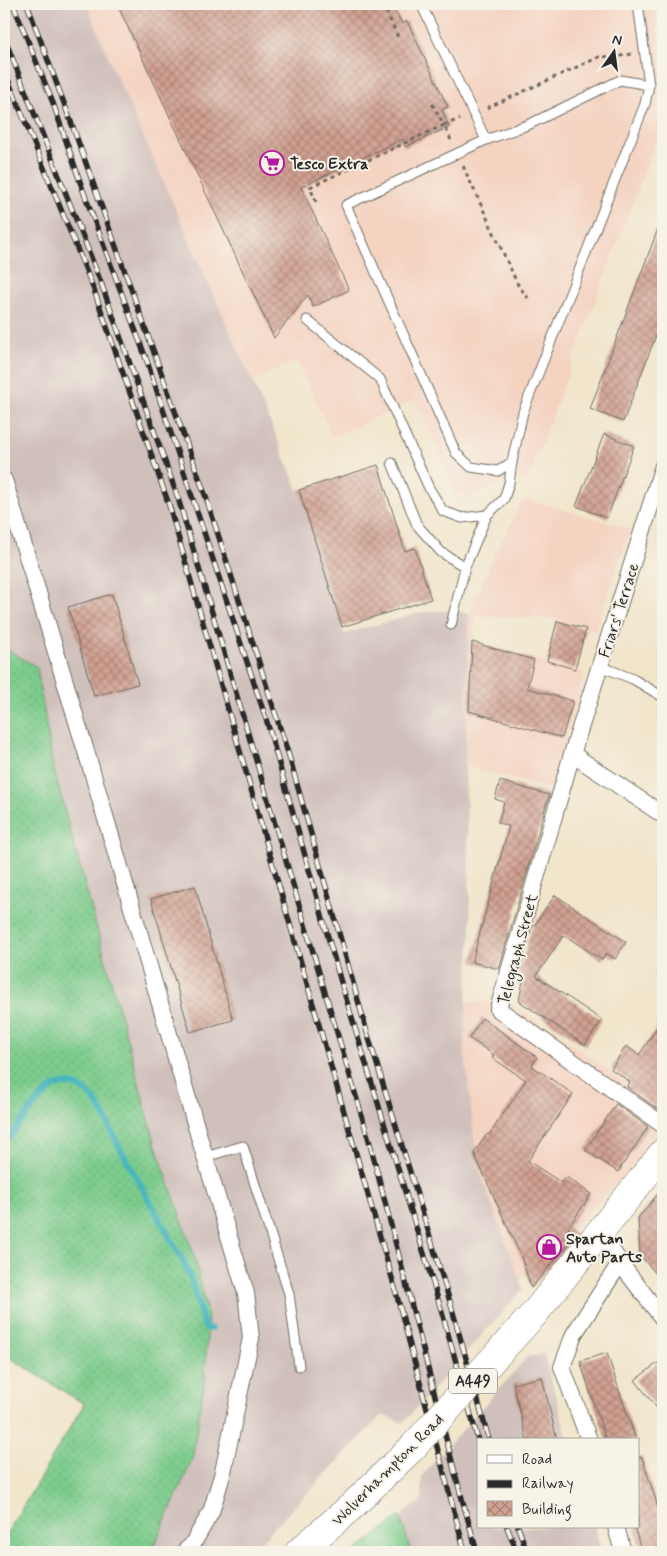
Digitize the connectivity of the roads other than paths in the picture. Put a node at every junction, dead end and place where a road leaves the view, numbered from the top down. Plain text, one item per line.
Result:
1 (421, 4) edge
2 (638, 4) edge
3 (649, 85) junction
4 (486, 140) junction
5 (307, 320) dead end
6 (512, 462) junction
7 (392, 463) dead end
8 (663, 466) edge
9 (4, 480) edge
10 (487, 515) junction
11 (465, 567) junction
12 (451, 625) dead end
13 (600, 666) junction
14 (663, 697) edge
15 (572, 754) junction
16 (663, 815) edge
17 (663, 1125) edge
18 (663, 1153) edge
19 (205, 1157) junction
20 (601, 1233) junction
21 (620, 1263) junction
22 (663, 1318) edge
23 (299, 1366) dead end
24 (588, 1438) edge
25 (616, 1528) edge
26 (184, 1552) edge
27 (299, 1552) edge
28 (622, 1552) edge

1 - 4 lane
2 - 3 lane
3 - 4 lane
3 - 6 lane
4 - 6 lane
5 - 10 lane
6 - 10 lane
7 - 11 lane
8 - 13 street, Friars' Terrace
9 - 19 street
10 - 11 lane
11 - 12 lane
13 - 14 lane
13 - 15 street, Friars' Terrace
15 - 16 street
15 - 17 street, Telegraph Street
18 - 20 highway, Wolverhampton Road / A449
19 - 23 lane
19 - 26 street
20 - 21 street
20 - 27 highway, Wolverhampton Road / A449, bridge
21 - 22 street
21 - 24 street
25 - 28 street

